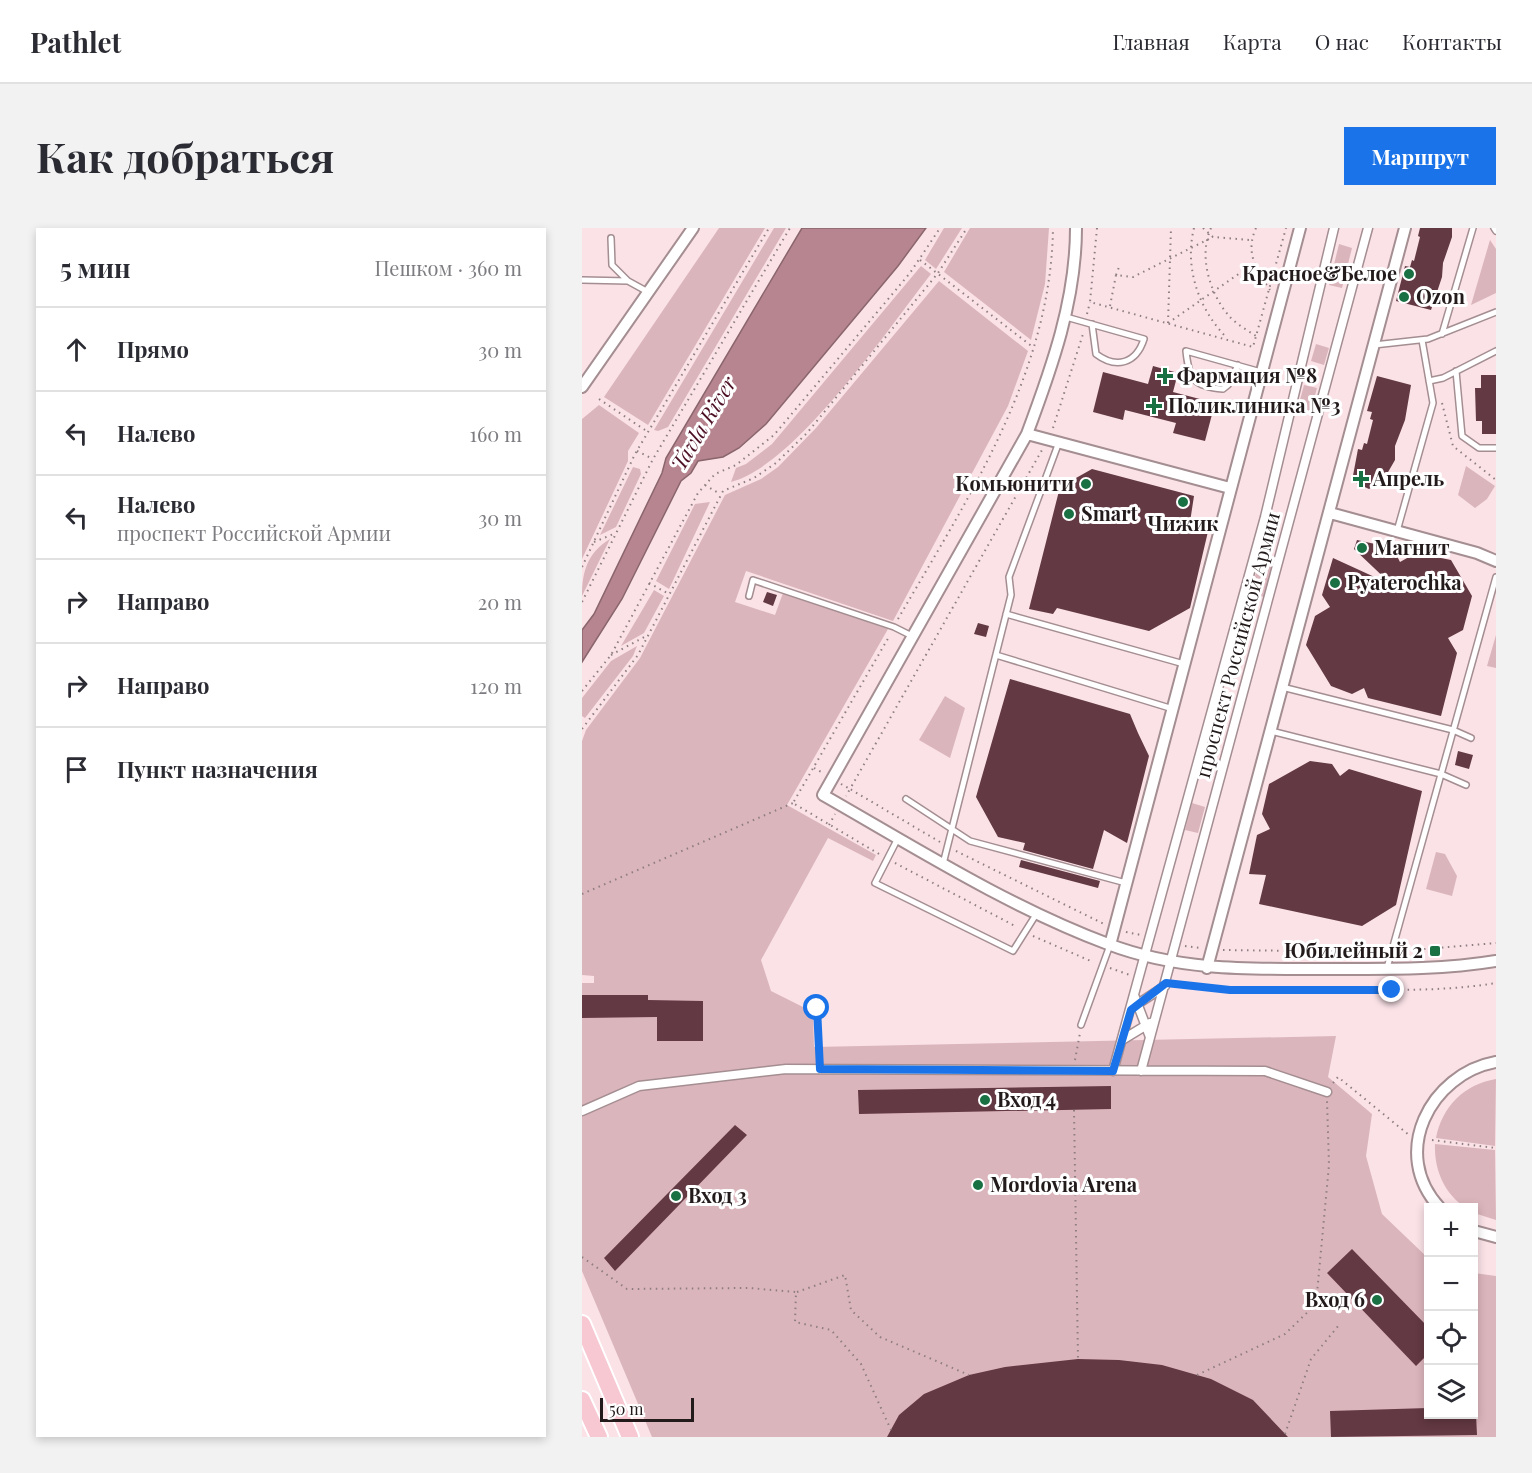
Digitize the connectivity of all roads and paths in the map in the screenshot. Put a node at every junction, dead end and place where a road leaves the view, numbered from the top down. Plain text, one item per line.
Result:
1 (693, 228) edge
2 (769, 228) edge
3 (790, 228) edge
4 (940, 228) edge
5 (968, 228) edge
6 (1053, 228) edge
7 (1076, 228) edge
8 (1097, 228) edge
9 (1171, 228) edge
10 (1194, 228) edge
11 (1203, 228) edge
12 (1211, 228) edge
13 (1256, 228) edge
14 (1286, 228) edge
15 (1300, 228) edge
16 (1334, 228) edge
17 (1368, 228) edge
18 (1405, 228) edge
19 (1473, 228) edge
20 (1209, 232) junction
21 (611, 237) dead end
22 (1213, 237) junction
23 (1250, 240) junction
24 (1206, 241) junction
25 (1191, 249) junction
26 (1171, 258) junction
27 (920, 260) junction
28 (1253, 264) junction
29 (1119, 267) dead end
30 (938, 273) junction
31 (1116, 275) junction
32 (582, 280) edge
33 (627, 281) junction
34 (1270, 290) junction
35 (1213, 291) junction
36 (649, 292) junction
37 (1200, 301) junction
38 (1089, 302) junction
39 (1110, 306) junction
40 (1496, 312) edge
41 (1066, 317) junction
42 (1168, 323) junction
43 (1088, 324) junction
44 (1442, 334) junction
45 (1256, 336) junction
46 (1229, 340) junction
47 (1422, 340) junction
48 (1374, 345) junction
49 (1034, 348) junction
50 (1496, 351) edge
51 (1238, 365) junction
52 (1456, 371) junction
53 (1261, 372) junction
54 (1430, 381) junction
55 (582, 387) edge
56 (599, 399) dead end
57 (648, 432) junction
58 (1027, 434) junction
59 (1054, 440) junction
60 (1496, 448) edge
61 (637, 451) junction
62 (652, 459) junction
63 (705, 485) junction
64 (1230, 488) junction
65 (721, 494) junction
66 (1330, 513) junction
67 (1397, 531) junction
68 (616, 533) junction
69 (594, 542) junction
70 (1496, 561) edge
71 (582, 567) edge
72 (1496, 577) edge
73 (649, 583) junction
74 (669, 594) junction
75 (749, 596) dead end
76 (582, 602) edge
77 (1006, 614) junction
78 (894, 627) junction
79 (648, 635) junction
80 (912, 636) junction
81 (996, 655) junction
82 (611, 656) junction
83 (1185, 665) junction
84 (1282, 687) junction
85 (582, 691) edge
86 (1173, 709) junction
87 (582, 720) edge
88 (586, 723) junction
89 (582, 729) edge
90 (1453, 730) junction
91 (1270, 731) junction
92 (1471, 738) dead end
93 (1441, 774) junction
94 (1466, 785) dead end
95 (906, 799) dead end
96 (793, 803) junction
97 (951, 826) junction
98 (897, 840) junction
99 (947, 846) junction
100 (888, 859) junction
101 (942, 865) junction
102 (1126, 883) junction
103 (582, 894) edge
104 (1037, 913) junction
105 (1115, 928) junction
106 (1026, 932) junction
107 (1150, 938) junction
108 (1496, 943) edge
109 (1176, 944) junction
110 (1110, 945) junction
111 (1212, 949) junction
112 (1392, 951) junction
113 (1146, 955) junction
114 (1171, 961) junction
115 (1496, 961) edge
116 (1104, 966) junction
117 (1207, 968) junction
118 (1386, 969) junction
119 (1139, 978) junction
120 (1496, 983) edge
121 (1165, 984) junction
122 (1134, 1003) junction
123 (817, 1008) dead end
124 (1155, 1020) junction
125 (1082, 1025) joint
126 (1146, 1025) junction
127 (1151, 1037) junction
128 (1122, 1040) junction
129 (1496, 1062) edge
130 (820, 1069) junction
131 (1073, 1071) junction
132 (1113, 1071) junction
133 (1141, 1071) junction
134 (1327, 1092) junction
135 (1074, 1110) dead end
136 (582, 1111) edge
137 (1432, 1140) dead end
138 (1418, 1143) junction
139 (1496, 1148) edge
140 (1436, 1203) edge
141 (1478, 1233) edge
142 (1496, 1238) edge
143 (582, 1257) edge
144 (796, 1292) junction
145 (582, 1324) edge
146 (1339, 1325) dead end
147 (1078, 1359) dead end
148 (969, 1375) dead end
149 (1197, 1375) dead end
150 (582, 1400) edge
151 (891, 1430) dead end
152 (1285, 1434) dead end
153 (599, 1437) edge
154 (630, 1437) edge

1 - 36 street
2 - 57 path
3 - 62 path
4 - 27 path
5 - 30 path
6 - 49 path
7 - 41 street
8 - 38 path
9 - 26 path
10 - 25 path
11 - 20 path
12 - 20 path
13 - 23 path
14 - 34 path
15 - 53 street
16 - 107 street, проспект Российской Армии
17 - 109 street, проспект Российской Армии
18 - 48 street
19 - 44 lane
20 - 22 path
20 - 24 path
21 - 33 lane
22 - 23 path
22 - 24 path
23 - 28 path
24 - 25 path
24 - 35 path
25 - 26 path
25 - 37 path
26 - 31 path
26 - 42 path
27 - 30 path
27 - 63 path
28 - 34 path
28 - 35 path
29 - 31 path
30 - 49 path
30 - 65 path
31 - 39 path
32 - 33 lane
33 - 36 lane
34 - 45 path
35 - 37 path
35 - 45 path
36 - 55 street
37 - 42 path
37 - 46 path
38 - 39 path
38 - 43 path
39 - 42 path
40 - 44 lane
41 - 43 lane
41 - 58 street
42 - 46 path
43 - 43 lane
43 - 59 path
44 - 47 lane
45 - 46 path
47 - 48 lane
47 - 54 lane
48 - 66 street
49 - 78 path
50 - 52 lane
51 - 51 lane
51 - 53 lane
52 - 54 lane
52 - 60 lane
53 - 64 street
54 - 67 lane
56 - 57 path
57 - 61 path
58 - 59 street
58 - 80 street
59 - 64 street
59 - 77 lane
59 - 99 path
61 - 62 path
61 - 69 path
62 - 68 path
63 - 65 path
63 - 73 path
64 - 83 street
65 - 74 path
66 - 67 street
66 - 84 street
67 - 70 street
68 - 69 path
68 - 76 path
69 - 71 path
72 - 90 lane
73 - 74 path
73 - 82 path
74 - 79 path
75 - 78 lane
77 - 81 lane
77 - 83 lane
78 - 80 lane
78 - 96 path
79 - 82 path
79 - 88 path
80 - 98 street
81 - 86 lane
81 - 97 lane
82 - 85 path
83 - 86 street
84 - 90 lane
84 - 91 street
86 - 102 street
87 - 88 path
88 - 89 path
90 - 92 lane
90 - 93 lane
91 - 93 lane
91 - 111 street
93 - 94 lane
93 - 112 lane
95 - 97 lane
96 - 100 path
96 - 103 path
97 - 99 lane
97 - 102 lane
98 - 100 lane
98 - 101 street
99 - 101 lane
99 - 105 path
100 - 106 path
100 - 106 lane
101 - 104 street
102 - 105 street
104 - 106 lane
104 - 110 street
105 - 107 path
105 - 110 street
106 - 116 path
107 - 113 street, проспект Российской Армии
108 - 112 path
109 - 111 path
109 - 114 street, проспект Российской Армии
110 - 113 street
110 - 116 lane
111 - 112 path
111 - 117 street
112 - 118 lane
113 - 114 street
113 - 119 street, проспект Российской Армии
114 - 117 street
114 - 121 street, проспект Российской Армии
115 - 118 street
116 - 119 path
116 - 125 lane
117 - 118 street
119 - 122 street, проспект Российской Армии
120 - 121 path
121 - 122 street
121 - 124 street, проспект Российской Армии
122 - 126 street
122 - 128 street, проспект Российской Армии
123 - 130 path
124 - 126 street
124 - 127 street, проспект Российской Армии
125 - 131 path
126 - 127 street
126 - 128 street
127 - 133 street, проспект Российской Армии
128 - 132 street, проспект Российской Армии
129 - 138 street
130 - 131 street
130 - 136 street
131 - 132 street
132 - 133 street
133 - 134 street
134 - 138 path
134 - 149 path
135 - 147 path
137 - 139 path
138 - 140 street
141 - 142 street
143 - 144 path
144 - 148 path
144 - 151 path
145 - 154 main road
146 - 152 path
150 - 153 main road

